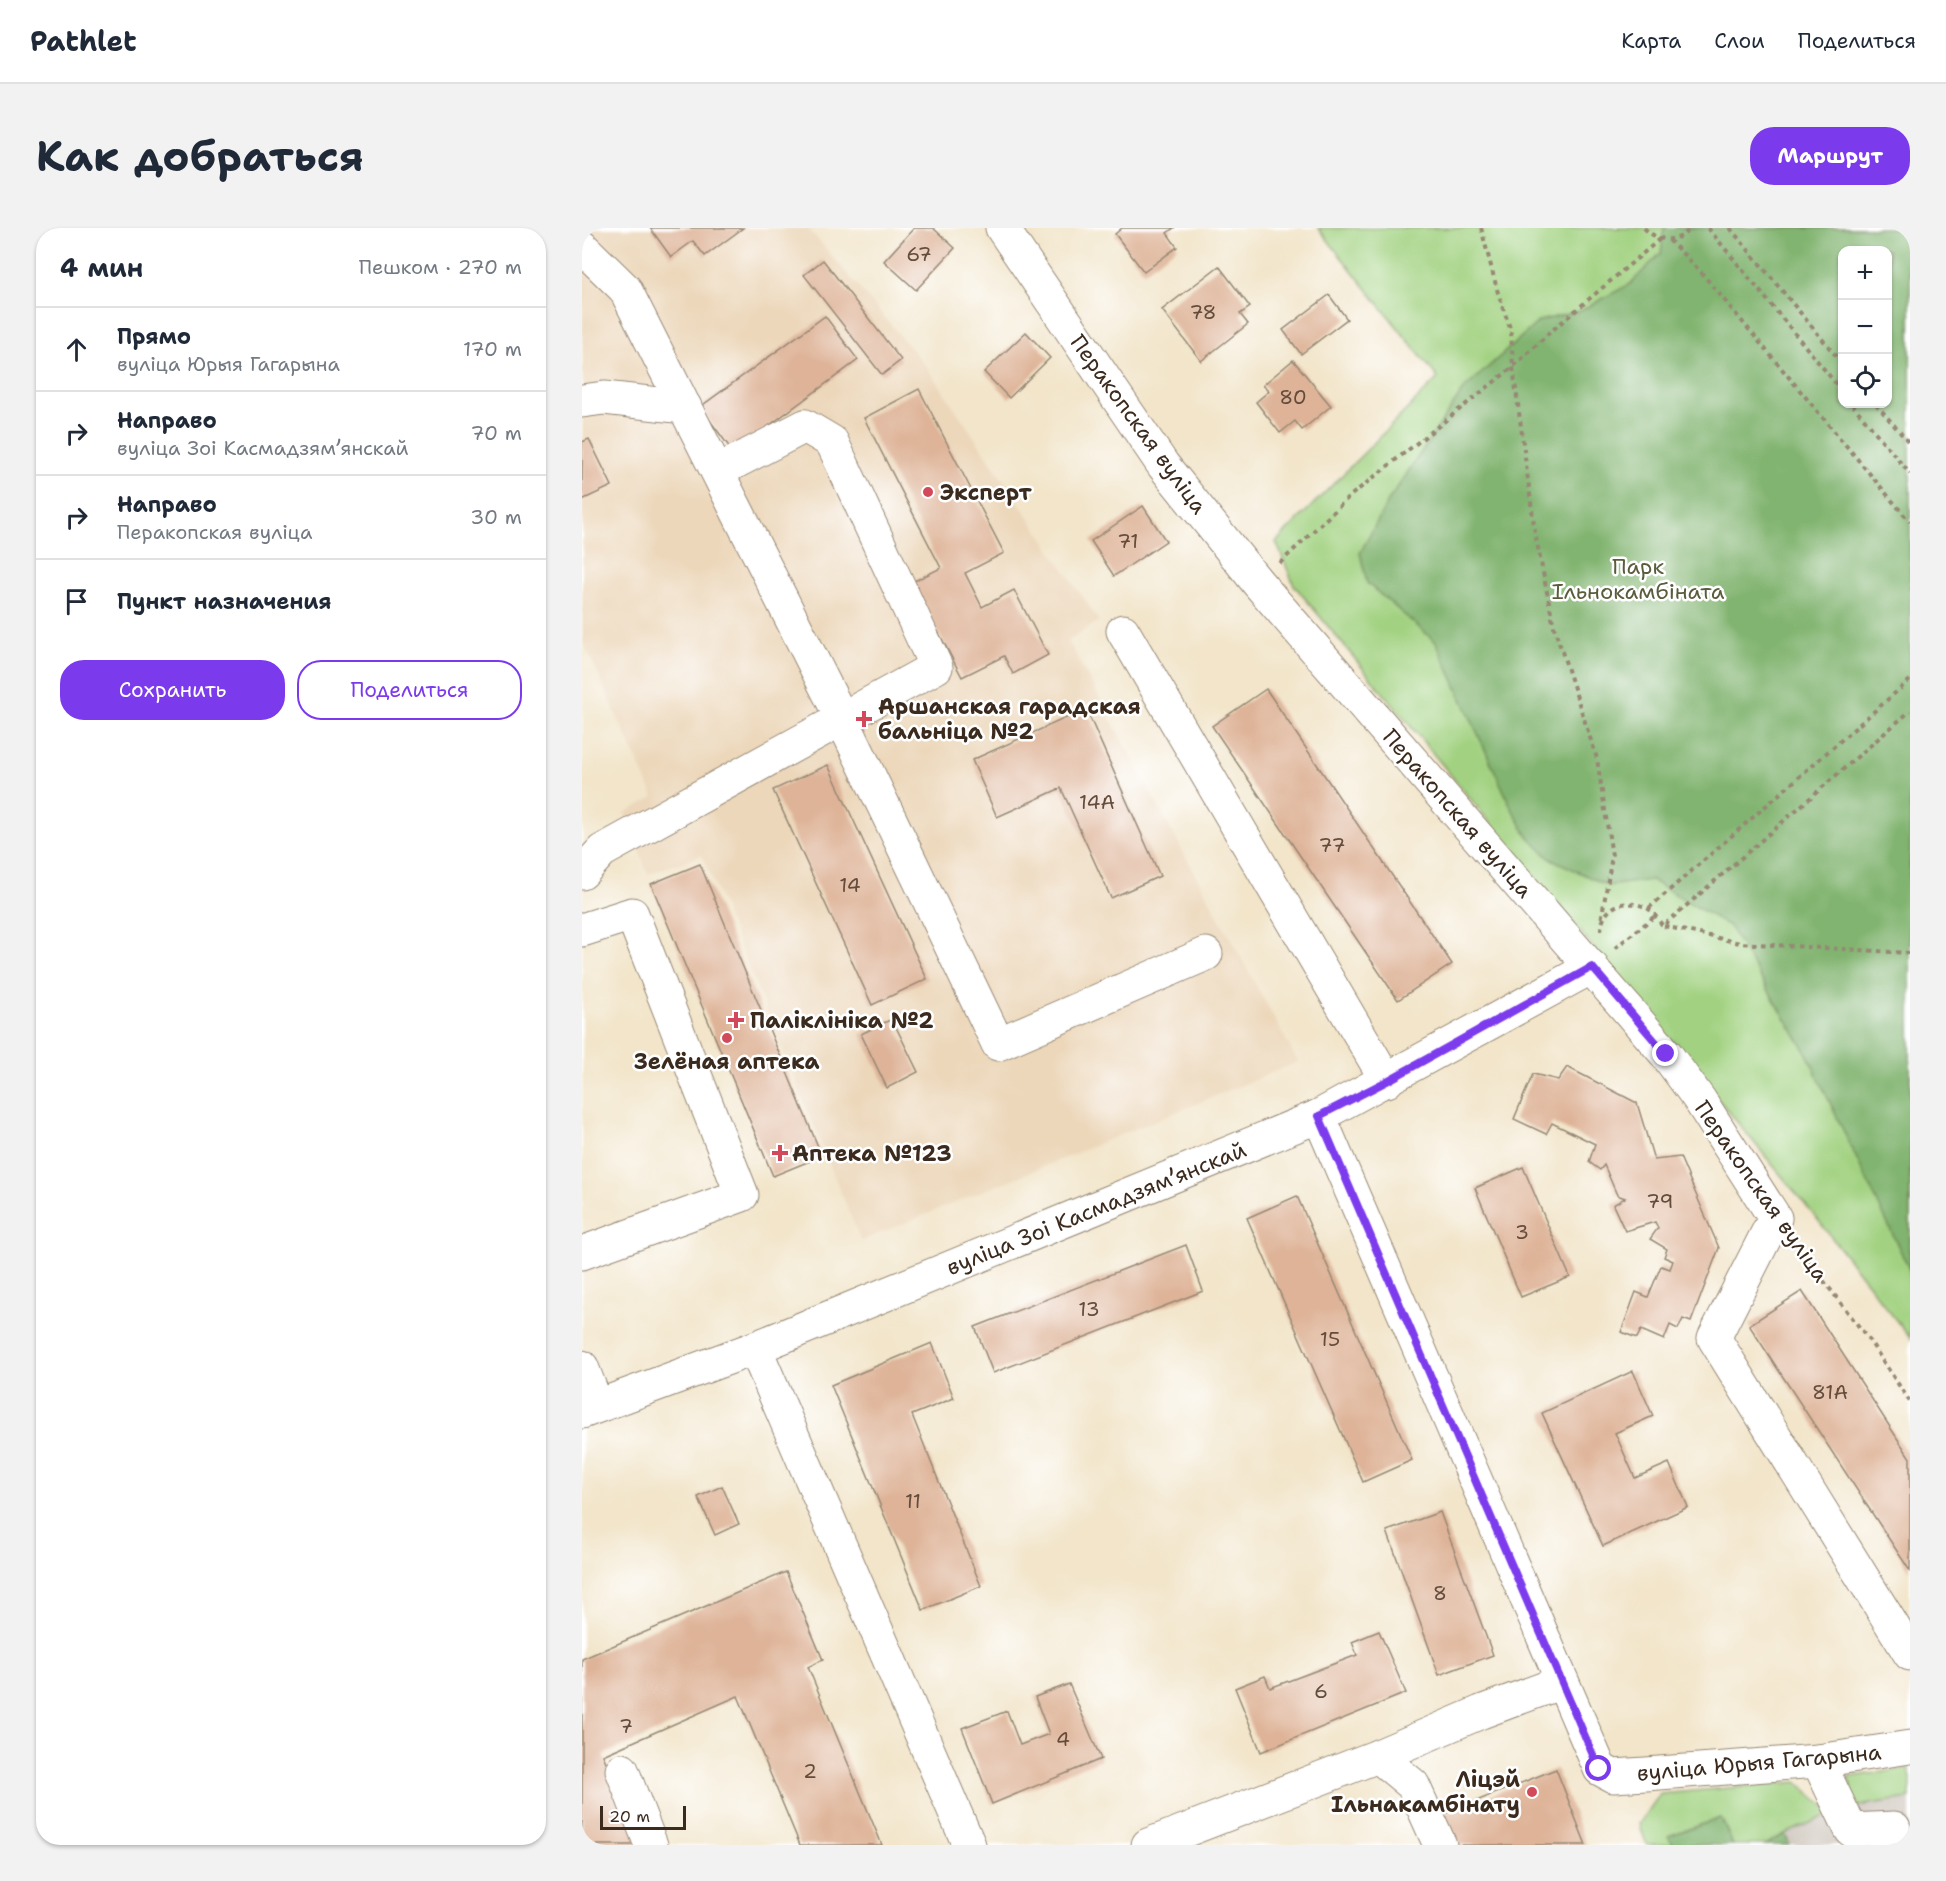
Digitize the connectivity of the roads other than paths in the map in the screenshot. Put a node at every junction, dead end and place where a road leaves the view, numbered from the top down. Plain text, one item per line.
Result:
1 (1002, 228) edge
2 (582, 247) edge
3 (582, 401) edge
4 (685, 407) junction
5 (718, 471) junction
6 (1124, 631) dead end
7 (842, 720) junction
8 (582, 873) edge
9 (582, 930) edge
10 (1206, 954) dead end
11 (1592, 967) junction
12 (1387, 1081) junction
13 (1319, 1116) junction
14 (582, 1253) edge
15 (755, 1348) junction
16 (582, 1366) edge
17 (590, 1409) edge
18 (1910, 1654) edge
19 (1562, 1682) junction
20 (1910, 1747) edge
21 (1378, 1756) junction
22 (1818, 1761) junction
23 (622, 1770) dead end
24 (1894, 1828) dead end
25 (651, 1845) edge
26 (969, 1845) edge
27 (1148, 1845) edge
28 (1440, 1845) edge

1 - 11 street, Перакопская вуліца
2 - 4 street
3 - 4 street
4 - 5 street
5 - 7 street
5 - 7 street
6 - 12 street
7 - 8 street
7 - 10 street
9 - 14 street
11 - 12 street, вуліца Зоі Касмадзямʼянскай
11 - 18 street, Перакопская вуліца
12 - 13 street, вуліца Зоі Касмадзямʼянскай
13 - 15 street, вуліца Зоі Касмадзямʼянскай
13 - 19 street, вуліца Юрыя Гагарына
15 - 17 street, вуліца Зоі Касмадзямʼянскай
15 - 26 street
16 - 17 street
19 - 21 street
19 - 22 street, вуліца Юрыя Гагарына
20 - 22 street, вуліца Юрыя Гагарына
21 - 27 street
21 - 28 street
22 - 24 street
23 - 25 street

